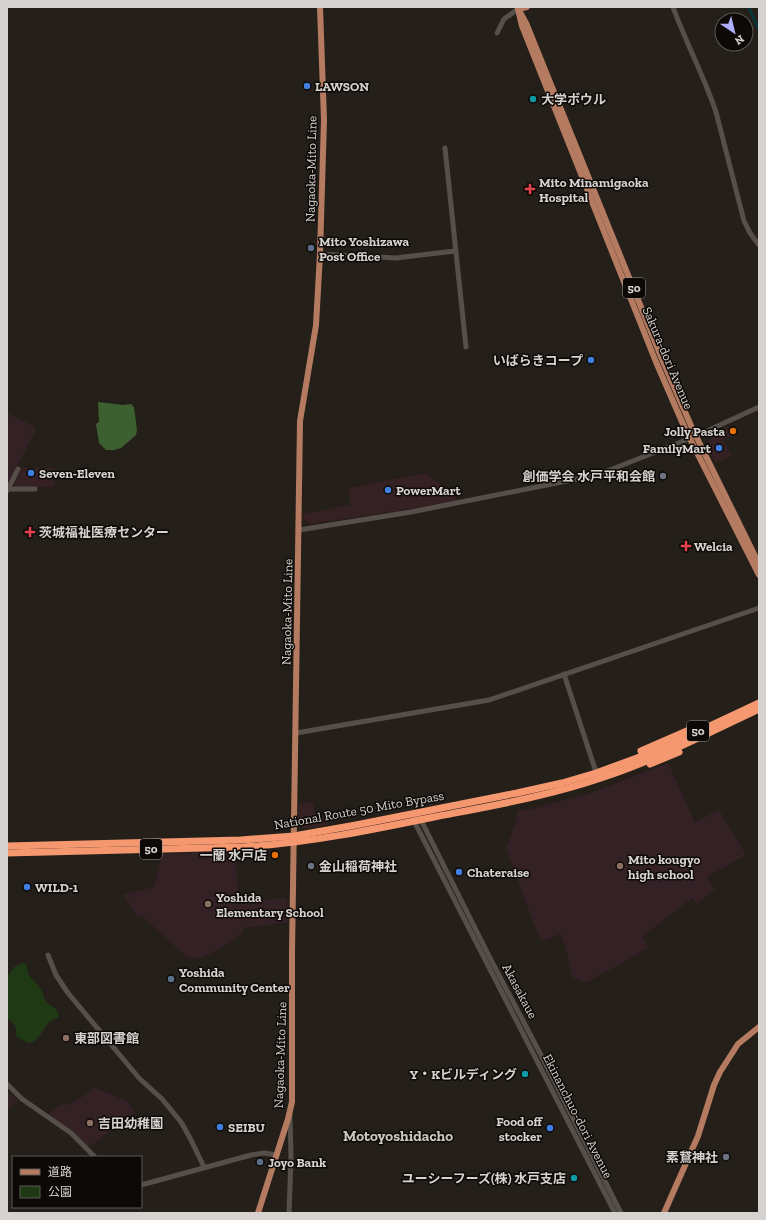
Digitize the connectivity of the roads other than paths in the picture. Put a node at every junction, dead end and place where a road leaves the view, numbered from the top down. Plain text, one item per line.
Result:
1 (320, 7) edge
2 (527, 7) edge
3 (673, 7) edge
4 (518, 8) edge
5 (497, 33) dead end
6 (445, 148) dead end
7 (759, 245) edge
8 (455, 251) junction
9 (320, 254) junction
10 (466, 347) dead end
11 (759, 407) edge
12 (693, 437) junction
13 (18, 469) dead end
14 (35, 489) dead end
15 (8, 490) edge
16 (299, 530) junction
17 (759, 564) edge
18 (759, 575) edge
19 (759, 608) edge
20 (564, 674) junction
21 (759, 698) edge
22 (759, 703) edge
23 (759, 709) edge
24 (759, 714) edge
25 (296, 733) junction
26 (639, 761) junction
27 (595, 769) junction
28 (542, 791) junction
29 (417, 818) junction
30 (294, 839) junction
31 (7, 846) edge
32 (7, 852) edge
33 (48, 955) dead end
34 (759, 1027) edge
35 (7, 1084) edge
36 (290, 1111) junction
37 (276, 1155) junction
38 (94, 1156) edge
39 (204, 1167) junction
40 (142, 1186) edge
41 (258, 1213) edge
42 (289, 1213) edge
43 (615, 1213) edge
44 (622, 1213) edge
45 (664, 1213) edge

1 - 9 main road, Nagaoka-Mito Line
2 - 4 main road
3 - 7 street
4 - 5 street
4 - 12 main road, Sakura-dori Avenue / 50
6 - 8 street
8 - 9 street
8 - 10 street
9 - 16 main road, Nagaoka-Mito Line
11 - 12 street
12 - 16 street
12 - 17 main road, Sakura-dori Avenue / 50
12 - 18 main road, Sakura-dori Avenue / 50
13 - 15 street
14 - 15 street
16 - 25 main road, Nagaoka-Mito Line
19 - 20 street
20 - 25 street
20 - 27 street
21 - 27 highway
22 - 26 highway, 50
23 - 26 highway, 50
24 - 28 highway
25 - 30 main road, Nagaoka-Mito Line
26 - 28 highway, National Route 50 Mito Bypass / 50
27 - 28 highway
28 - 29 highway, National Route 50 Mito Bypass / 50
29 - 30 highway, National Route 50 Mito Bypass / 50
29 - 43 street, Akasakaue
29 - 44 street, Akasakaue
30 - 31 highway, National Route 50 Mito Bypass / 50
30 - 32 highway, National Route 50 Mito Bypass / 50
30 - 36 main road, Nagaoka-Mito Line
33 - 39 street
34 - 45 main road
35 - 38 street
36 - 37 main road, Nagaoka-Mito Line
36 - 42 street
37 - 39 street
37 - 41 main road, Nagaoka-Mito Line
39 - 40 street

